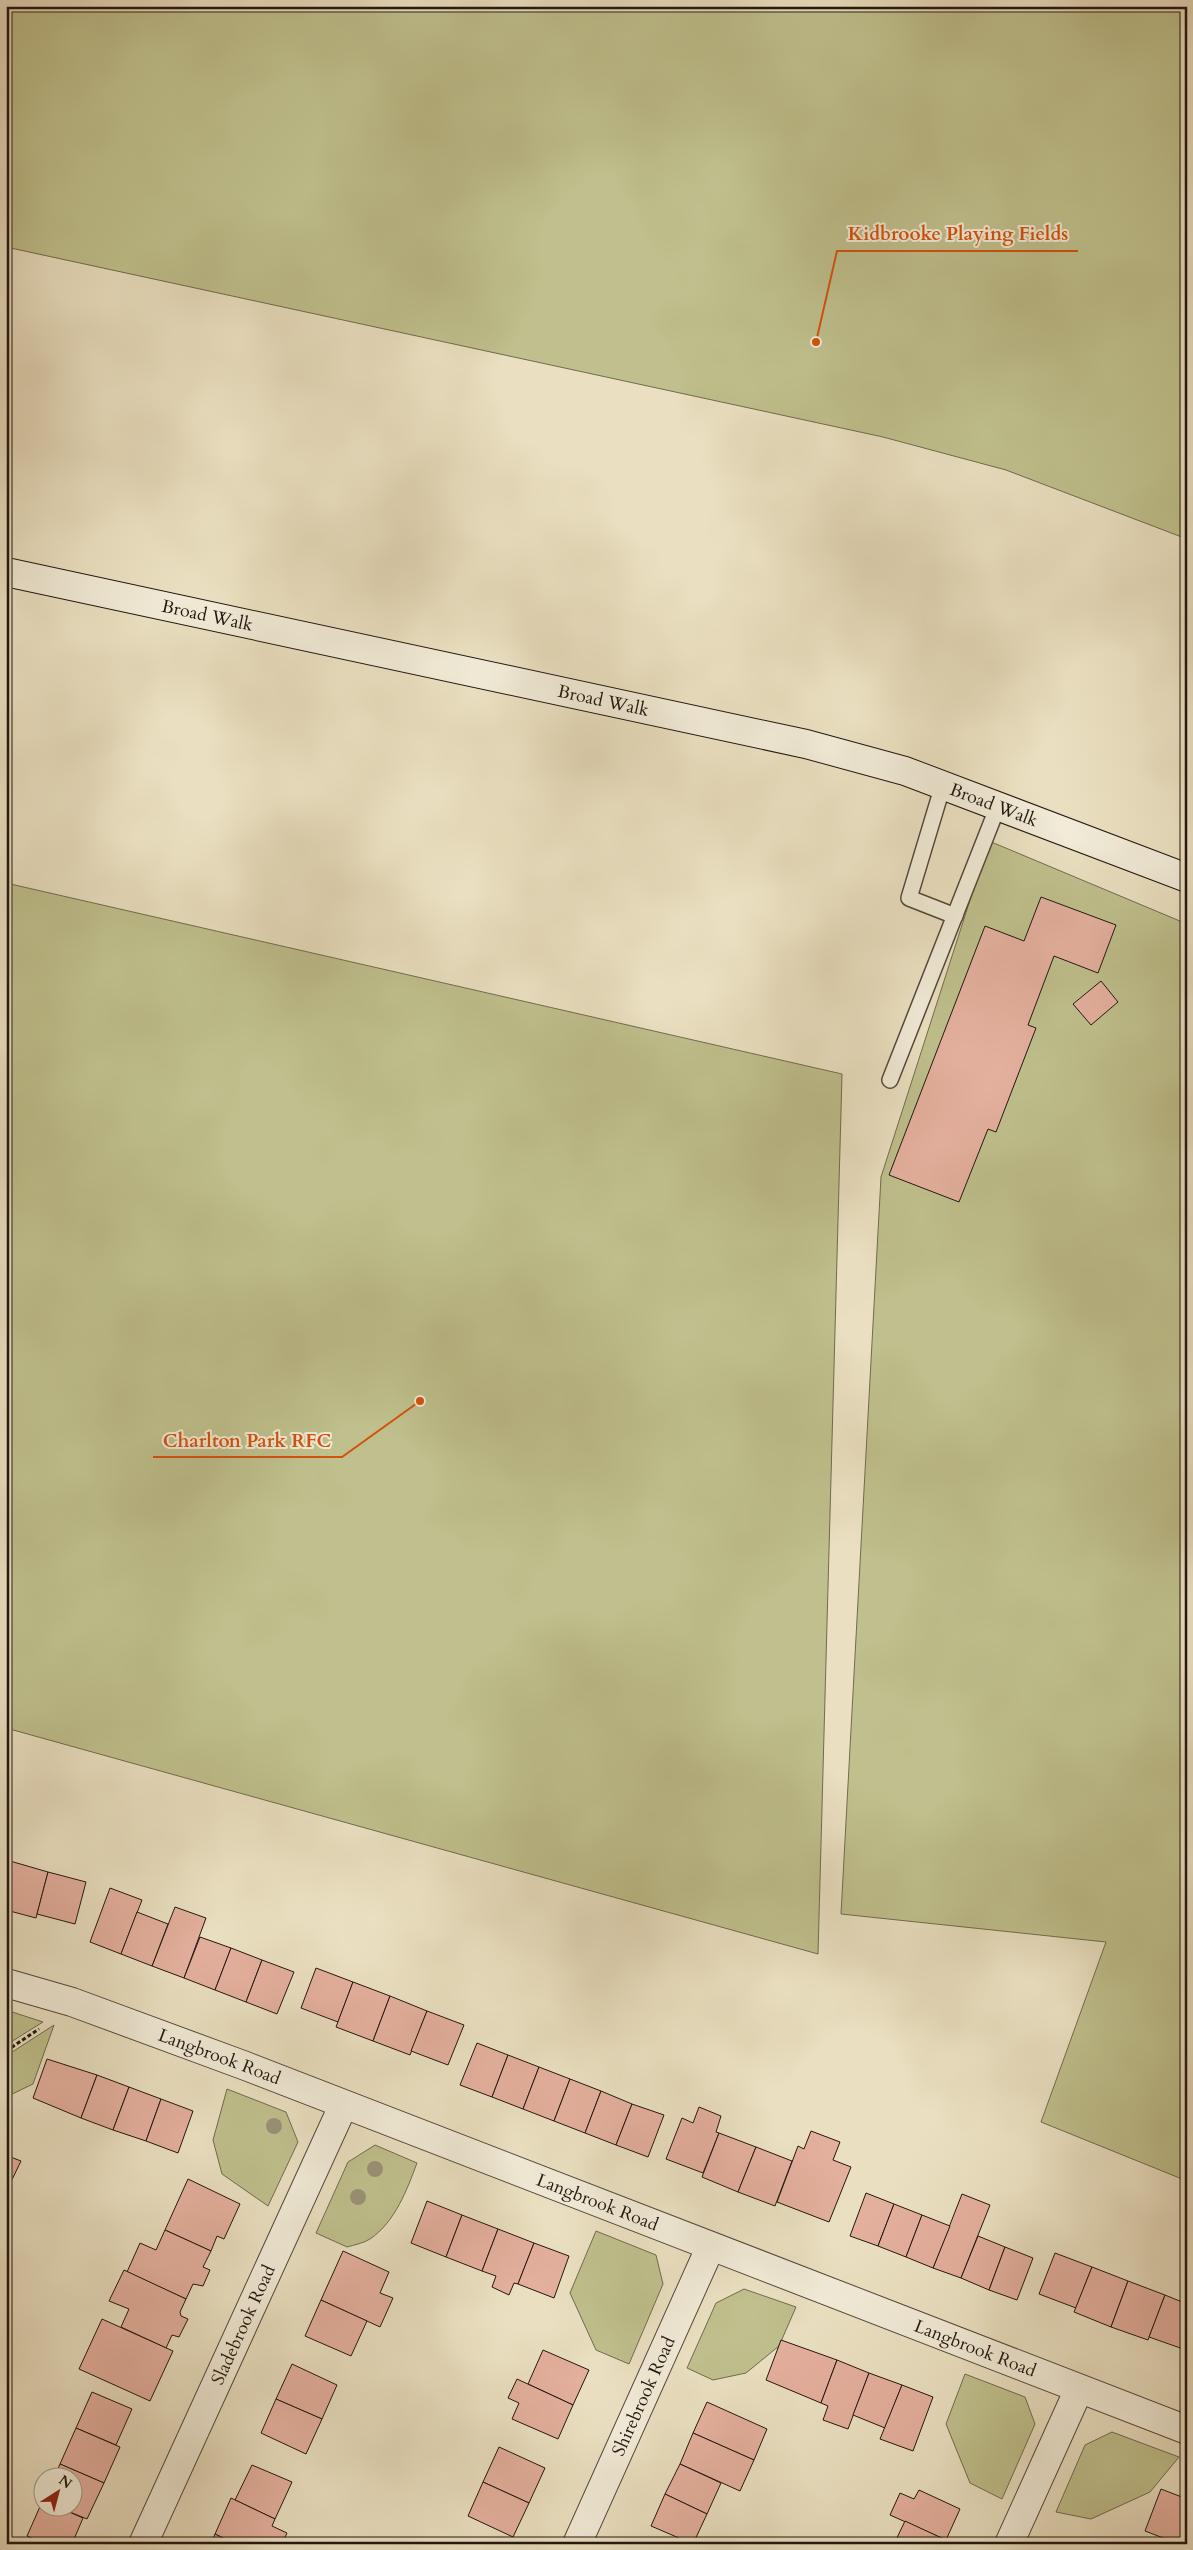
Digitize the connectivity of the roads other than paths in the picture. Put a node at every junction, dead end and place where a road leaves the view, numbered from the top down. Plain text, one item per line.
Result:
1 (6, 572) edge
2 (944, 785) junction
3 (998, 806) junction
4 (1187, 878) edge
5 (955, 916) junction
6 (890, 1080) dead end
7 (6, 1983) edge
8 (343, 2106) junction
9 (710, 2248) junction
10 (1079, 2389) junction
11 (1187, 2430) edge
12 (143, 2544) edge
13 (577, 2544) edge
14 (1009, 2544) edge

1 - 2 street, Broad Walk
2 - 3 street, Broad Walk
2 - 5 lane
3 - 4 street, Broad Walk
3 - 5 lane
5 - 6 lane
7 - 8 street, Langbrook Road
8 - 9 street, Langbrook Road
8 - 12 street, Sladebrook Road
9 - 10 street, Langbrook Road
9 - 13 street, Shirebrook Road
10 - 11 street, Langbrook Road
10 - 14 street

